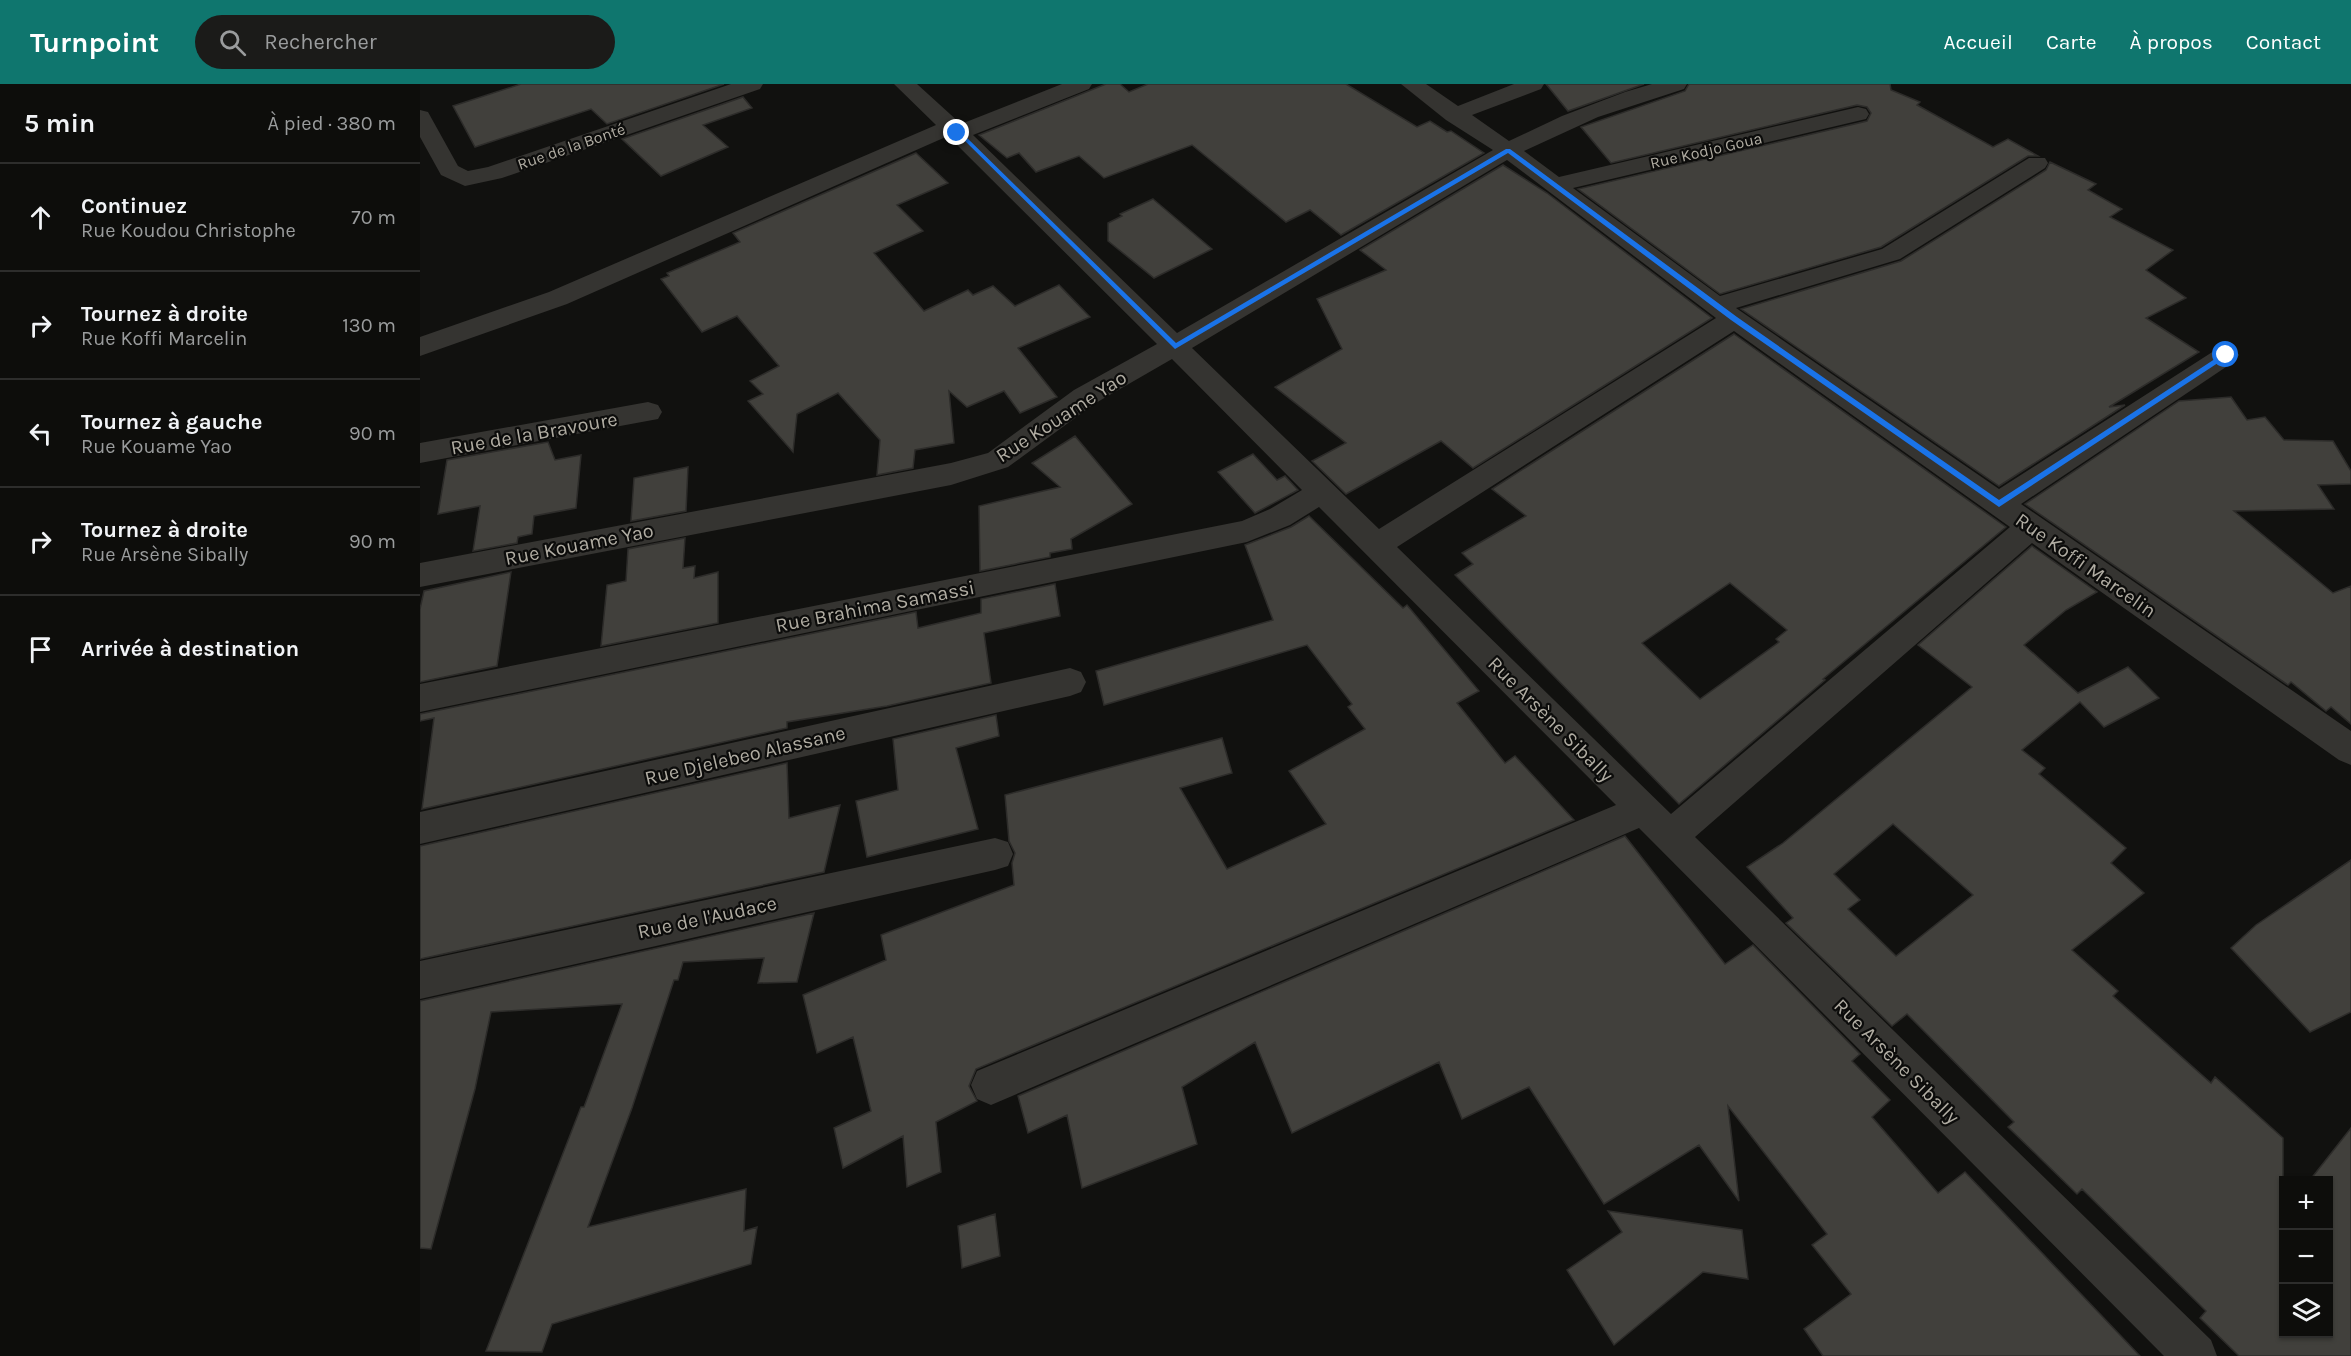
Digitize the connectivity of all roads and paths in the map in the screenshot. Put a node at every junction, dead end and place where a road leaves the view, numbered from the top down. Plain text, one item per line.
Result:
1 (752, 84) edge
2 (905, 84) edge
3 (1081, 84) edge
4 (1412, 84) edge
5 (1533, 84) edge
6 (1676, 84) edge
7 (1858, 114) dead end
8 (1454, 115) junction
9 (420, 117) edge
10 (954, 130) junction
11 (1508, 150) junction
12 (2037, 163) dead end
13 (1555, 185) junction
14 (1725, 312) junction
15 (1175, 346) junction
16 (420, 347) edge
17 (2226, 355) dead end
18 (648, 412) dead end
19 (420, 453) edge
20 (1322, 492) junction
21 (1999, 504) junction
22 (2030, 526) junction
23 (1376, 546) junction
24 (420, 575) edge
25 (1070, 682) dead end
26 (420, 698) edge
27 (2351, 750) edge
28 (1644, 810) junction
29 (420, 828) edge
30 (1670, 837) junction
31 (995, 854) dead end
32 (420, 980) edge
33 (991, 1085) dead end
34 (2195, 1356) edge

1 - 9 street, Rue de la Bonté
2 - 10 street, Rue Arsène Sibally
3 - 10 street
4 - 8 street, Rue Koffi Marcelin
5 - 8 street
6 - 11 street, Rue Kouame Yao
7 - 13 street, Rue Kodjo Goua
8 - 11 street, Rue Koffi Marcelin
10 - 15 street, Rue Arsène Sibally
10 - 16 street
11 - 13 street, Rue Koffi Marcelin
11 - 15 street, Rue Kouame Yao
12 - 14 street
13 - 14 street, Rue Koffi Marcelin
14 - 21 street, Rue Koffi Marcelin
14 - 23 street
15 - 20 street, Rue Arsène Sibally
15 - 24 street, Rue Kouame Yao
17 - 21 street
18 - 19 street, Rue de la Bravoure
20 - 23 street, Rue Arsène Sibally
20 - 26 street, Rue Brahima Samassi
21 - 22 street, Rue Koffi Marcelin
22 - 27 street, Rue Koffi Marcelin
22 - 30 street
23 - 28 street, Rue Arsène Sibally
25 - 29 street, Rue Djelebeo Alassane
28 - 30 street, Rue Arsène Sibally
28 - 33 street
30 - 34 street, Rue Arsène Sibally
31 - 32 street, Rue de l'Audace

